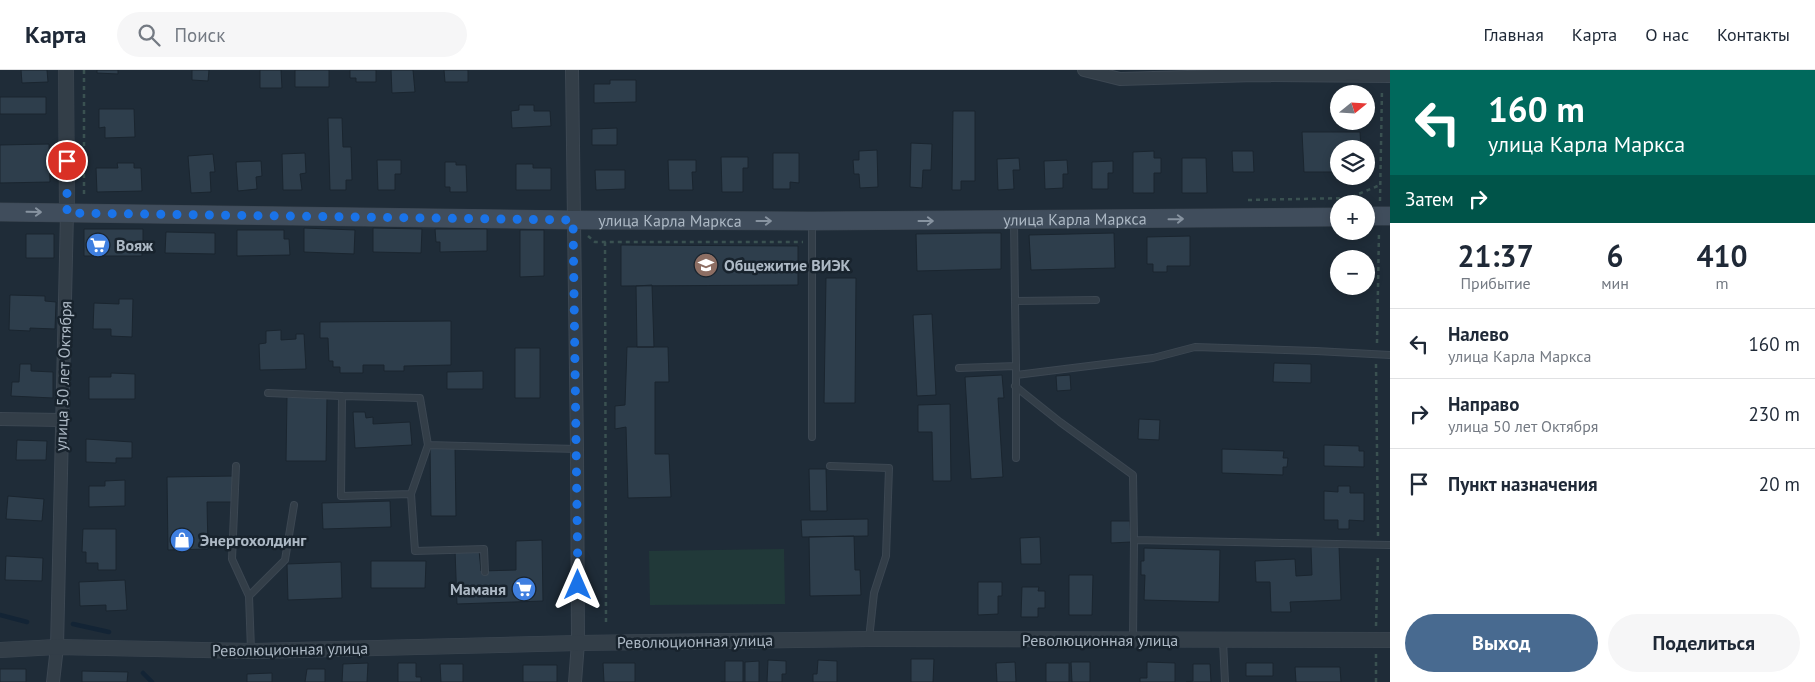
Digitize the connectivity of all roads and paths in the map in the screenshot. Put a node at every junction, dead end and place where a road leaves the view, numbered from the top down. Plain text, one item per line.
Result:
1 (66, 70) edge
2 (84, 70) edge
3 (572, 70) edge
4 (1084, 70) edge
5 (1255, 73) edge
6 (1386, 76) edge
7 (1380, 185) junction
8 (84, 198) junction
9 (90, 199) dead end
10 (1244, 200) dead end
11 (67, 205) junction
12 (0, 212) edge
13 (1379, 216) edge
14 (1330, 217) edge
15 (573, 220) junction
16 (1014, 220) junction
17 (812, 221) junction
18 (605, 242) dead end
19 (1096, 300) dead end
20 (1015, 302) junction
21 (1376, 355) junction
22 (1390, 355) edge
23 (1016, 366) junction
24 (959, 368) dead end
25 (1016, 375) junction
26 (1015, 386) junction
27 (268, 394) dead end
28 (342, 396) junction
29 (0, 419) edge
30 (61, 420) junction
31 (812, 437) dead end
32 (428, 445) junction
33 (577, 449) junction
34 (1016, 458) dead end
35 (236, 466) dead end
36 (830, 466) dead end
37 (411, 494) junction
38 (294, 504) dead end
39 (1134, 540) junction
40 (1390, 545) edge
41 (1378, 546) junction
42 (485, 572) dead end
43 (249, 596) junction
44 (606, 624) dead end
45 (869, 639) junction
46 (1223, 639) junction
47 (1133, 640) junction
48 (1383, 640) edge
49 (578, 643) junction
50 (56, 647) junction
51 (0, 650) edge
52 (250, 651) junction
53 (53, 682) edge
54 (574, 682) edge
55 (1225, 682) edge
56 (1376, 682) edge

1 - 11 street, улица 50 лет Октября
2 - 8 path
3 - 15 street
4 - 5 street
5 - 6 street
6 - 7 path
7 - 10 path
7 - 13 path
8 - 9 path
8 - 11 path
12 -> 11 main road, улица Карла Маркса
11 - 15 main road, улица Карла Маркса
11 - 30 street, улица 50 лет Октября
13 - 21 path
16 -> 14 main road, улица Карла Маркса
15 -> 17 main road, улица Карла Маркса
15 - 33 street
17 -> 16 main road, улица Карла Маркса
16 - 20 lane
17 - 31 lane
18 - 44 path
19 - 20 lane
20 - 23 lane
21 - 22 lane
21 - 25 lane
21 - 41 path
23 - 24 lane
23 - 25 lane
25 - 26 lane
26 - 34 lane
26 - 39 lane
27 - 28 lane
28 - 32 lane
28 - 37 lane
29 - 30 street
30 - 50 street, улица 50 лет Октября
32 - 33 lane
32 - 37 lane
33 - 49 street
35 - 43 lane
36 - 45 lane
37 - 42 lane
38 - 43 lane
39 - 41 lane
39 - 47 lane
40 - 41 lane
41 - 48 path
43 - 52 lane
45 - 47 street, Революционная улица
45 - 49 street, Революционная улица
46 - 47 street, Революционная улица
46 - 48 street, Революционная улица
46 - 55 lane
48 - 56 path
49 - 52 street, Революционная улица
49 - 54 street
50 - 51 street, Революционная улица
50 - 52 street, Революционная улица
50 - 53 street, улица 50 лет Октября

